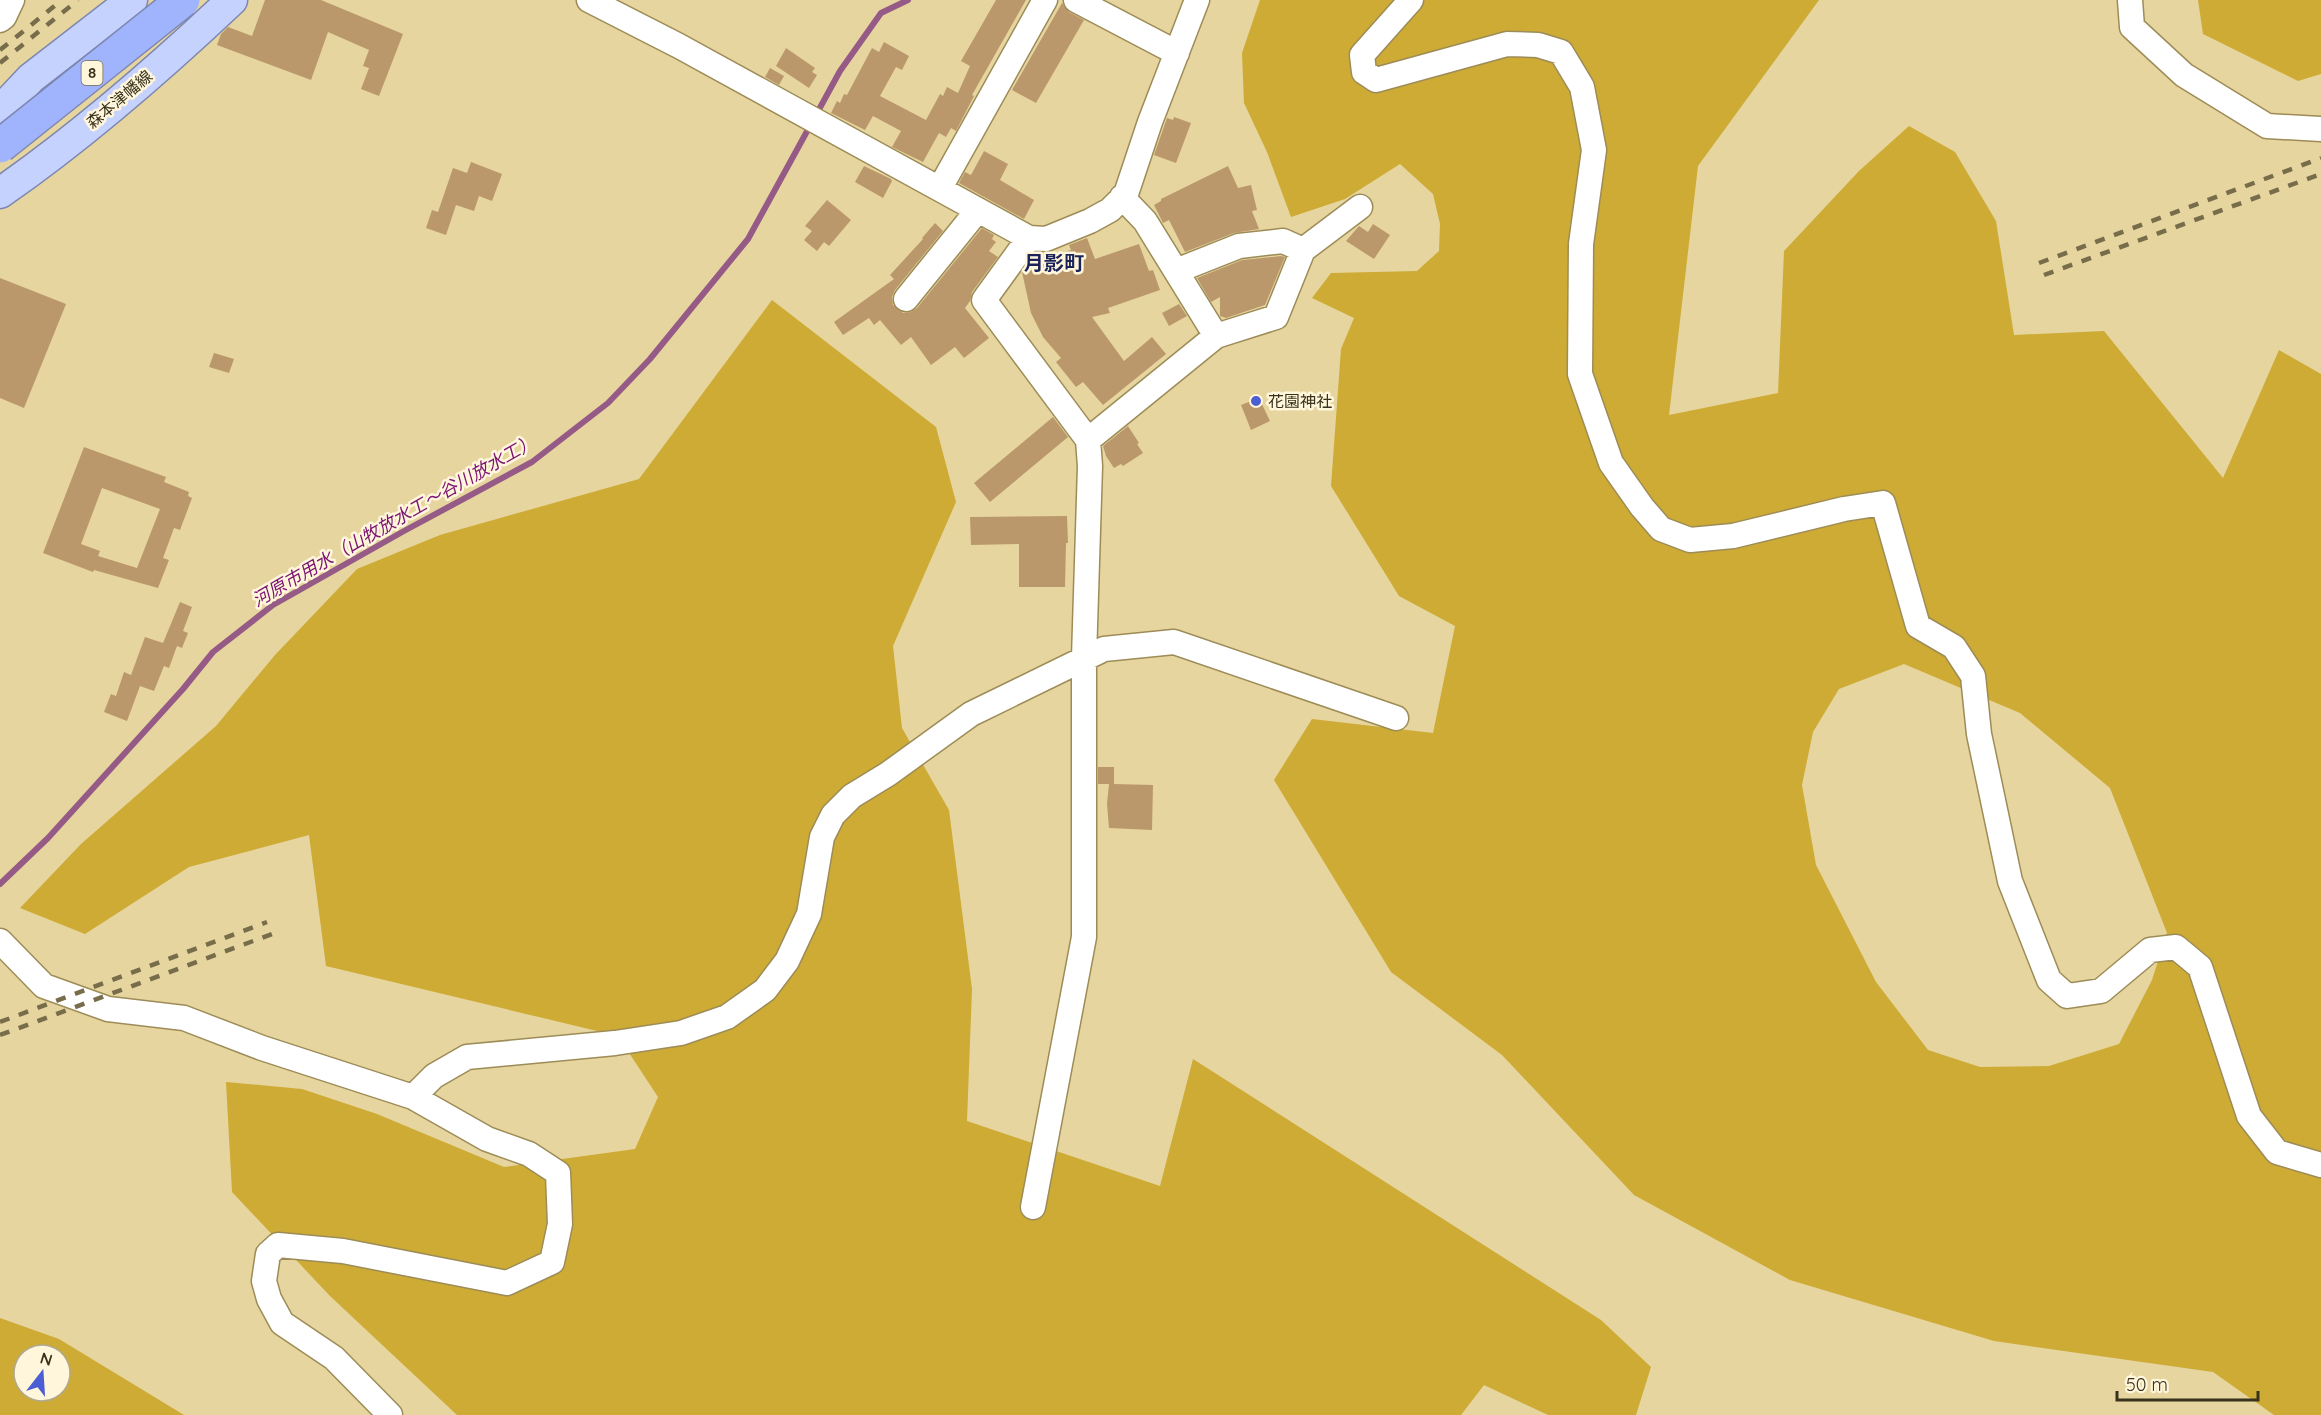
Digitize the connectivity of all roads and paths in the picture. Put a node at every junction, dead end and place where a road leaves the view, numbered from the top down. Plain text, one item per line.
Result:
1 (12, 0) edge
2 (183, 0) edge
3 (232, 0) edge
4 (589, 0) edge
5 (1045, 0) edge
6 (1076, 0) edge
7 (1197, 0) edge
8 (1411, 0) edge
9 (2130, 0) edge
10 (126, 5) edge
11 (0, 20) edge
12 (184, 45) junction
13 (1177, 52) junction
14 (0, 111) edge
15 (2321, 129) edge
16 (0, 147) edge
17 (940, 188) junction
18 (0, 193) edge
19 (1122, 197) junction
20 (1360, 207) dead end
21 (978, 210) junction
22 (1029, 238) junction
23 (1303, 250) junction
24 (1176, 271) junction
25 (906, 299) dead end
26 (1216, 336) junction
27 (1088, 440) junction
28 (1084, 658) junction
29 (1396, 718) dead end
30 (0, 941) edge
31 (413, 1097) junction
32 (2321, 1165) edge
33 (1033, 1207) dead end
34 (390, 1415) edge

1 - 11 street
2 - 16 highway, 8, bridge
3 - 12 main road, 森本津幡線
4 - 17 street
5 - 17 street
6 - 13 street
7 - 13 street
8 - 32 street
9 - 15 street
10 - 12 street
10 - 14 main road
12 - 18 main road, 森本津幡線
13 - 19 street
17 - 21 street
19 - 22 street
19 - 24 street
20 - 23 street
21 - 22 street
21 - 25 street
22 - 27 street
23 - 24 street
23 - 26 street
24 - 26 street
26 - 27 street
27 - 28 street
28 - 29 street
28 - 31 street
28 - 33 street
30 - 31 street
31 - 34 street

